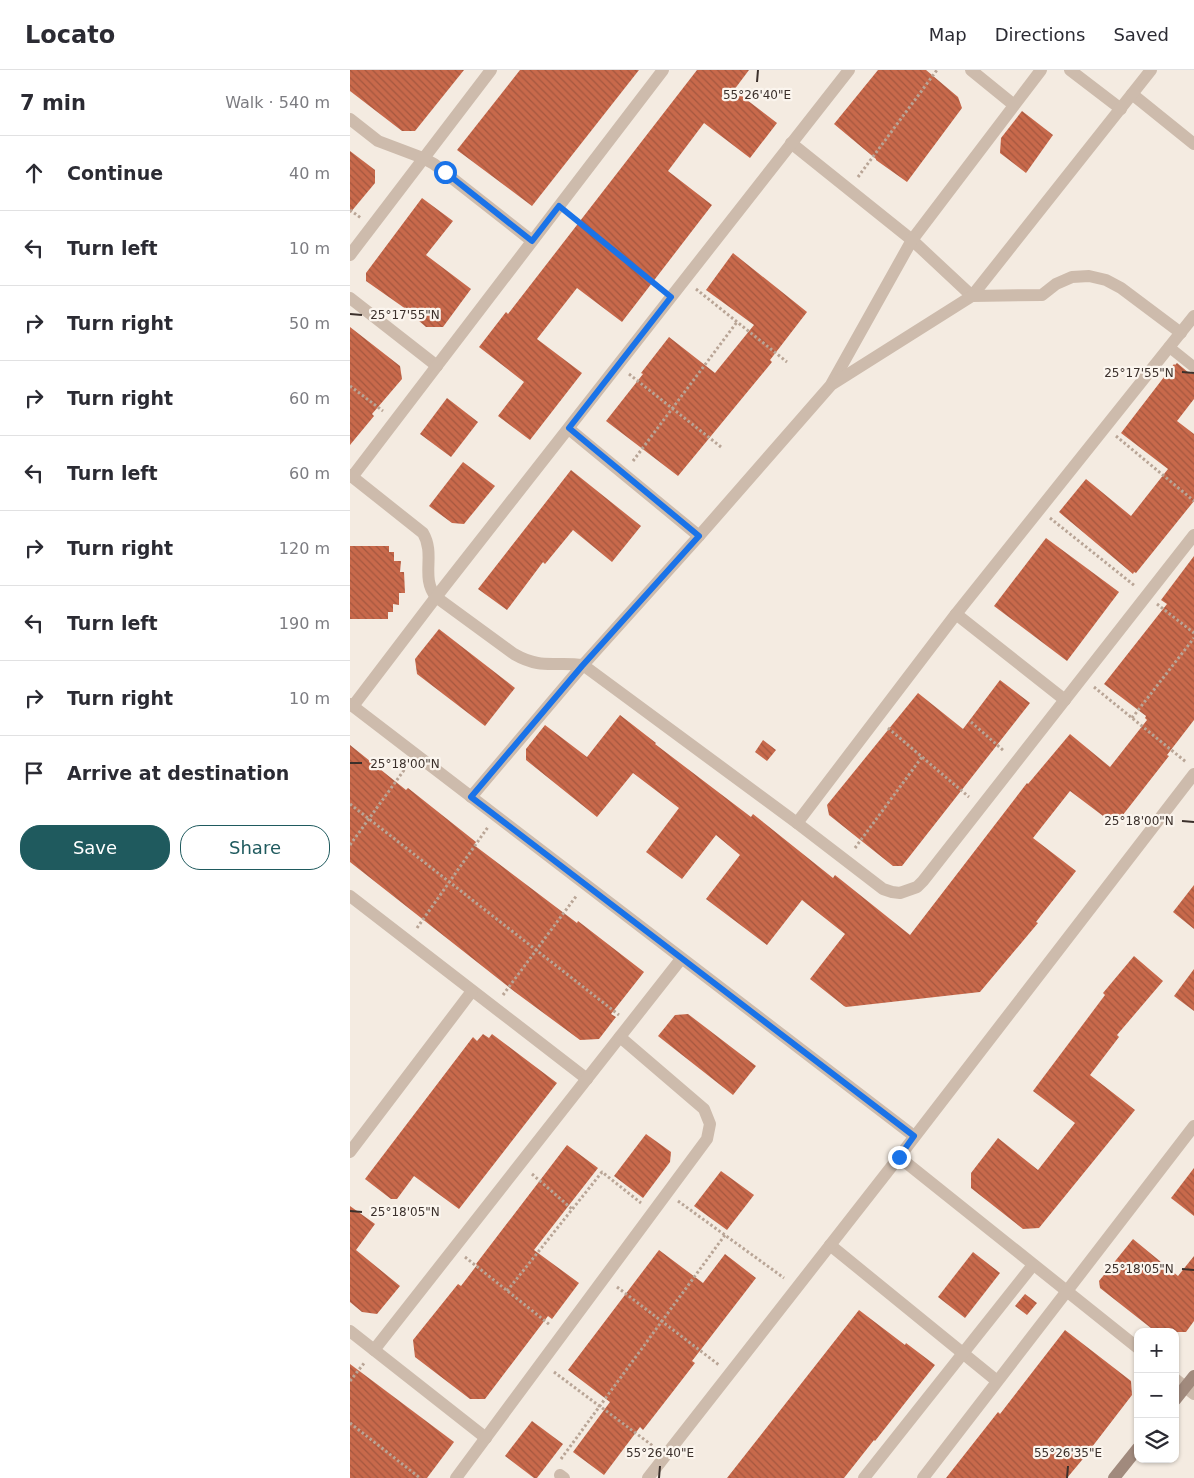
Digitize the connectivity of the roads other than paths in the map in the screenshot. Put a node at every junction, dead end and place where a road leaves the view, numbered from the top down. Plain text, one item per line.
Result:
1 (491, 70) edge
2 (663, 70) edge
3 (849, 70) edge
4 (972, 70) edge
5 (1041, 70) edge
6 (1070, 70) edge
7 (1151, 70) edge
8 (1132, 94) junction
9 (1014, 105) junction
10 (1121, 109) junction
11 (350, 119) edge
12 (791, 143) junction
13 (1194, 144) edge
14 (423, 158) junction
15 (912, 240) junction
16 (532, 241) junction
17 (350, 254) edge
18 (972, 296) junction
19 (350, 298) edge
20 (1194, 316) edge
21 (1181, 333) junction
22 (1170, 347) junction
23 (437, 366) junction
24 (1194, 367) edge
25 (831, 385) junction
26 (569, 428) junction
27 (351, 476) edge
28 (1194, 535) edge
29 (699, 536) junction
30 (436, 597) junction
31 (956, 614) junction
32 (582, 666) junction
33 (1065, 700) junction
34 (352, 705) edge
35 (1191, 775) edge
36 (471, 797) junction
37 (797, 822) junction
38 (350, 896) edge
39 (681, 959) junction
40 (472, 991) junction
41 (620, 1037) junction
42 (587, 1079) junction
43 (1194, 1126) edge
44 (914, 1136) junction
45 (350, 1150) edge
46 (899, 1157) junction
47 (830, 1245) junction
48 (1033, 1265) junction
49 (1067, 1291) junction
50 (350, 1331) edge
51 (1134, 1345) edge
52 (374, 1350) junction
53 (963, 1354) junction
54 (1194, 1376) edge
55 (1179, 1381) edge
56 (997, 1382) junction
57 (1190, 1390) edge
58 (1179, 1397) edge
59 (486, 1438) junction
60 (1134, 1453) edge
61 (456, 1478) edge
62 (648, 1478) edge
63 (864, 1478) edge
64 (923, 1478) edge
65 (1114, 1478) edge

1 - 14 street
2 - 16 street
3 - 12 street
4 - 9 street
5 - 9 street
6 - 10 street
7 - 8 street
8 - 10 street
8 - 13 street
9 - 15 street
10 - 18 street
11 - 14 street
12 - 15 street
12 - 26 street
14 - 16 street
14 - 17 street
15 - 18 street
15 - 25 street
16 - 23 street
18 - 21 street
18 - 25 street
19 - 23 street
20 - 21 street
21 - 22 street
22 - 24 lane
22 - 31 street
23 - 27 street
25 - 29 street
26 - 29 street
26 - 30 street
27 - 30 street
28 - 33 street
29 - 32 street
30 - 32 street
30 - 34 street
31 - 33 street
31 - 37 street
32 - 36 street
32 - 37 street
33 - 37 street
34 - 36 street
35 - 44 street
36 - 39 street
38 - 40 street
39 - 41 street
39 - 44 street
40 - 42 street
40 - 45 street
41 - 42 street
41 - 59 street
42 - 52 street
43 - 49 street
44 - 46 street
46 - 47 street
46 - 48 street
47 - 53 street
47 - 62 street
48 - 49 street
48 - 53 street
49 - 51 street
49 - 56 street
50 - 52 street
52 - 59 street
53 - 56 street
53 - 63 street
54 - 57 street
55 - 57 street
56 - 64 street
57 - 58 street
59 - 61 street
60 - 65 street

